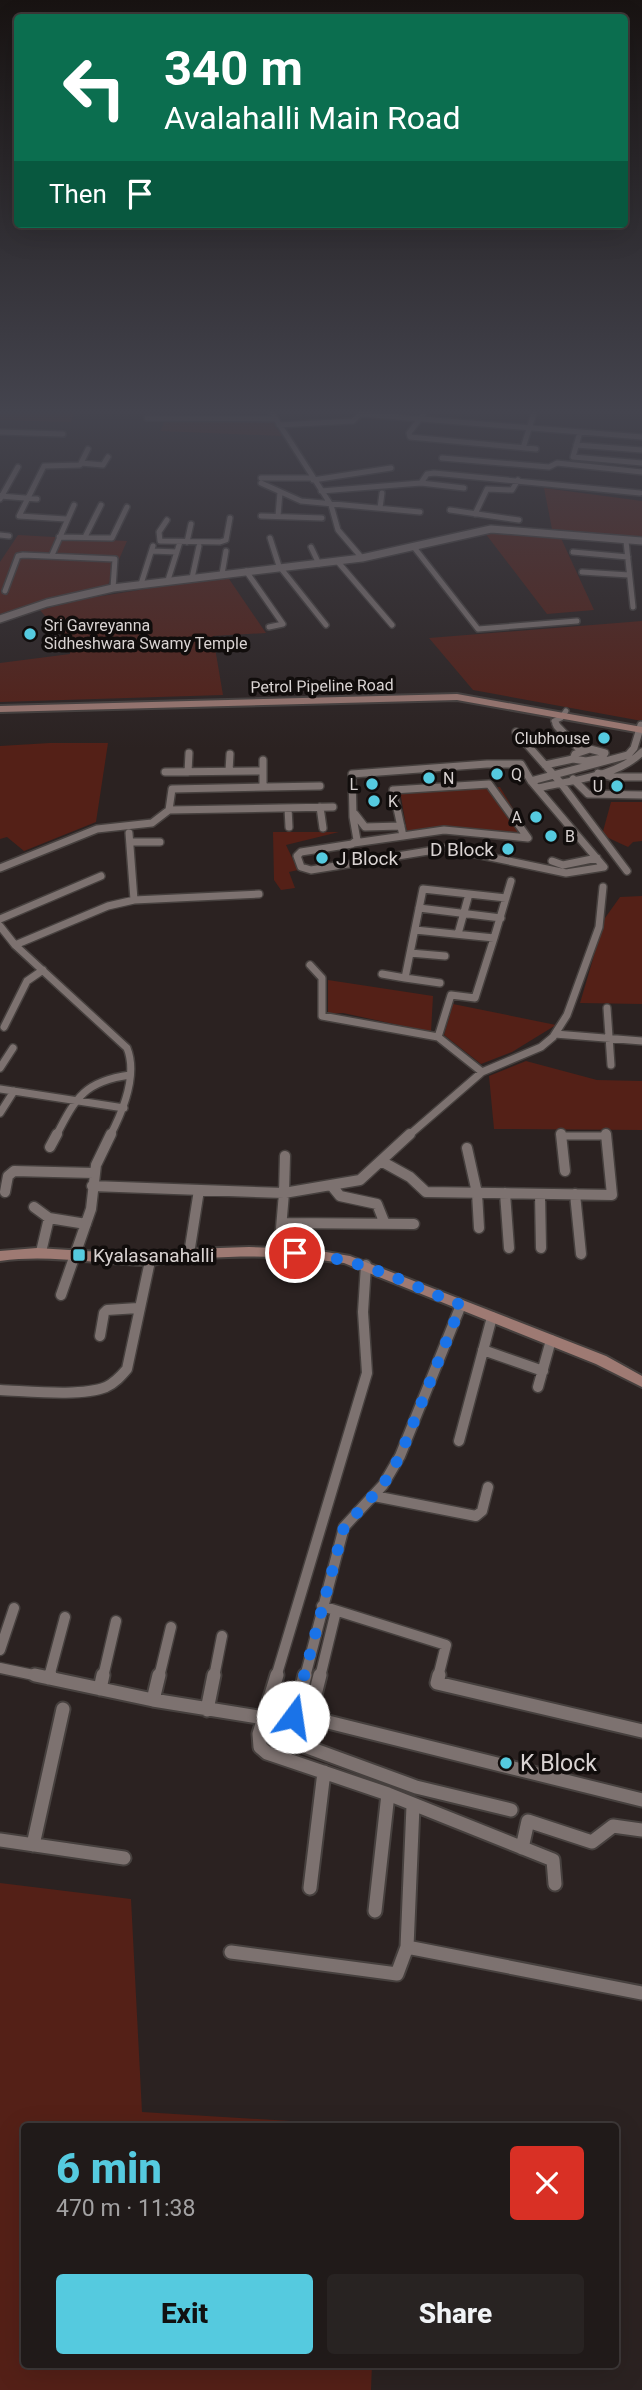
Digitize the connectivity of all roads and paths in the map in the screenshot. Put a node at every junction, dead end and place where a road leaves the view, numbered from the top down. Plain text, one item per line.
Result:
1 (191, 524) dead end
2 (64, 525) edge
3 (91, 525) edge
4 (119, 525) edge
5 (163, 525) edge
6 (229, 525) edge
7 (336, 525) edge
8 (0, 535) edge
9 (9, 536) dead end
10 (59, 537) junction
11 (85, 537) junction
12 (270, 538) dead end
13 (626, 541) junction
14 (642, 541) edge
15 (183, 542) junction
16 (199, 546) dead end
17 (413, 546) junction
18 (311, 547) dead end
19 (226, 551) dead end
20 (177, 552) junction
21 (573, 552) dead end
22 (52, 555) junction
23 (628, 557) junction
24 (362, 558) junction
25 (338, 562) junction
26 (319, 564) junction
27 (279, 566) junction
28 (246, 571) junction
29 (582, 572) dead end
30 (222, 574) junction
31 (629, 575) junction
32 (192, 578) junction
33 (168, 580) junction
34 (141, 584) junction
35 (113, 588) junction
36 (5, 591) dead end
37 (633, 607) dead end
38 (0, 619) edge
39 (577, 621) dead end
40 (326, 625) dead end
41 (392, 625) dead end
42 (269, 627) dead end
43 (0, 707) edge
44 (564, 715) junction
45 (641, 728) edge
46 (516, 732) dead end
47 (581, 751) junction
48 (189, 753) dead end
49 (230, 754) dead end
50 (641, 756) edge
51 (573, 759) junction
52 (263, 760) dead end
53 (545, 765) junction
54 (588, 767) junction
55 (229, 771) junction
56 (263, 771) junction
57 (165, 772) dead end
58 (188, 772) junction
59 (596, 773) junction
60 (642, 777) edge
61 (557, 779) junction
62 (573, 779) junction
63 (531, 781) junction
64 (320, 786) dead end
65 (263, 787) junction
66 (538, 788) junction
67 (642, 795) edge
68 (320, 807) junction
69 (333, 807) dead end
70 (288, 808) junction
71 (169, 810) junction
72 (355, 812) junction
73 (401, 826) junction
74 (289, 827) dead end
75 (323, 828) dead end
76 (388, 832) dead end
77 (129, 833) dead end
78 (403, 836) junction
79 (354, 838) junction
80 (130, 842) junction
81 (160, 842) dead end
82 (597, 858) junction
83 (552, 861) dead end
84 (0, 868) edge
85 (627, 871) dead end
86 (102, 876) dead end
87 (511, 881) dead end
88 (603, 887) dead end
89 (259, 894) dead end
90 (470, 894) junction
91 (506, 898) junction
92 (134, 900) junction
93 (419, 908) junction
94 (464, 914) junction
95 (501, 918) junction
96 (0, 919) edge
97 (0, 926) edge
98 (415, 930) junction
99 (458, 934) junction
100 (494, 938) junction
101 (15, 945) junction
102 (410, 953) junction
103 (445, 956) dead end
104 (310, 965) dead end
105 (43, 970) junction
106 (382, 975) dead end
107 (405, 978) junction
108 (440, 983) dead end
109 (607, 1008) dead end
110 (4, 1027) dead end
111 (555, 1034) junction
112 (438, 1037) junction
113 (610, 1038) junction
114 (642, 1041) edge
115 (13, 1048) dead end
116 (611, 1065) dead end
117 (0, 1068) edge
118 (482, 1072) junction
119 (130, 1076) junction
120 (0, 1089) edge
121 (14, 1091) junction
122 (75, 1101) junction
123 (124, 1108) junction
124 (0, 1113) edge
125 (50, 1147) dead end
126 (467, 1148) dead end
127 (285, 1156) dead end
128 (381, 1161) junction
129 (565, 1171) dead end
130 (94, 1173) junction
131 (331, 1185) junction
132 (92, 1186) junction
133 (199, 1190) junction
134 (5, 1192) dead end
135 (284, 1193) junction
136 (477, 1193) junction
137 (505, 1193) junction
138 (540, 1194) junction
139 (575, 1194) junction
140 (34, 1207) dead end
141 (50, 1218) junction
142 (282, 1223) junction
143 (86, 1224) junction
144 (385, 1224) junction
145 (414, 1224) dead end
146 (479, 1228) dead end
147 (509, 1248) dead end
148 (541, 1248) dead end
149 (41, 1252) junction
150 (279, 1252) junction
151 (188, 1254) junction
152 (581, 1254) dead end
153 (74, 1255) junction
154 (0, 1256) edge
155 (150, 1261) junction
156 (366, 1265) junction
157 (61, 1294) dead end
158 (461, 1305) junction
159 (138, 1308) junction
160 (492, 1317) junction
161 (100, 1336) dead end
162 (551, 1340) junction
163 (483, 1350) junction
164 (543, 1371) junction
165 (642, 1382) edge
166 (538, 1387) dead end
167 (0, 1390) edge
168 (459, 1441) dead end
169 (488, 1487) dead end
170 (374, 1496) junction
171 (322, 1606) junction
172 (14, 1608) dead end
173 (336, 1611) junction
174 (65, 1617) dead end
175 (116, 1620) dead end
176 (171, 1627) dead end
177 (222, 1636) dead end
178 (0, 1650) edge
179 (0, 1668) edge
180 (49, 1678) junction
181 (100, 1689) junction
182 (153, 1700) junction
183 (62, 1709) dead end
184 (207, 1710) junction
185 (264, 1718) junction
186 (642, 1731) edge
187 (324, 1772) junction
188 (388, 1794) junction
189 (642, 1800) edge
190 (413, 1806) junction
191 (511, 1810) dead end
192 (642, 1830) edge
193 (0, 1840) edge
194 (33, 1845) junction
195 (522, 1848) junction
196 (124, 1858) dead end
197 (555, 1884) dead end
198 (310, 1888) dead end
199 (375, 1911) dead end
200 (407, 1947) junction
201 (231, 1952) dead end
202 (642, 1993) edge

1 - 15 street
2 - 10 street
3 - 11 street
4 - 11 street
5 - 15 street
6 - 15 street
7 - 24 street
8 - 9 street
10 - 11 street
10 - 22 street
12 - 27 street
13 - 14 street
13 - 17 street
13 - 23 street
15 - 20 street
16 - 32 street
17 - 24 street
17 - 39 street
18 - 26 street
19 - 30 street
20 - 33 street
20 - 34 street
21 - 23 street
22 - 35 street
22 - 36 street
23 - 31 street
24 - 25 street
25 - 26 street
25 - 41 street
26 - 27 street
27 - 28 street
27 - 40 street
28 - 30 street
28 - 42 street
29 - 31 street
30 - 32 street
31 - 37 street
32 - 33 street
33 - 34 street
34 - 35 street
35 - 38 street
43 - 44 main road, Petrol Pipeline Road
44 - 45 main road, Petrol Pipeline Road
44 - 47 street
45 - 54 street
46 - 53 street
47 - 51 street
47 - 51 street
48 - 58 street
49 - 55 street
50 - 59 street
51 - 53 street
52 - 56 street
53 - 61 street
54 - 59 street
54 - 61 street
55 - 56 street
55 - 58 street
56 - 65 street
57 - 58 street
59 - 60 street
59 - 62 street
61 - 62 street
61 - 63 street
61 - 66 street
61 - 85 street
62 - 67 street
63 - 66 street
63 - 72 street
64 - 65 street
65 - 71 street
66 - 82 street
68 - 69 street
68 - 70 street
68 - 75 street
70 - 71 street
70 - 74 street
71 - 84 street
72 - 73 street
72 - 79 street
73 - 78 street
73 - 78 street
76 - 79 street
77 - 80 street
78 - 79 street
79 - 82 street
80 - 81 street
80 - 92 street
82 - 83 street
86 - 96 street
87 - 91 street
88 - 111 street
89 - 92 street
90 - 91 street
90 - 93 street
90 - 94 street
91 - 95 street
92 - 101 street
93 - 94 street
93 - 98 street
94 - 95 street
94 - 99 street
95 - 100 street
97 - 101 street
98 - 99 street
98 - 102 street
99 - 100 street
100 - 112 street
101 - 105 street
102 - 103 street
102 - 107 street
104 - 112 street
105 - 110 street
105 - 119 street
106 - 107 street
107 - 108 street
109 - 113 street
111 - 113 street
111 - 118 street
112 - 118 street
113 - 114 street
113 - 116 street
115 - 117 street
118 - 128 street
119 - 122 street
119 - 123 street
120 - 121 street
121 - 122 street
121 - 124 street
122 - 123 street
122 - 125 street
123 - 130 street
126 - 136 street
127 - 135 street
128 - 131 street
128 - 136 street
129 - 139 street
130 - 132 street
130 - 134 street
131 - 135 street
131 - 144 street
132 - 133 street
132 - 143 street
133 - 135 street
133 - 151 street
135 - 142 street
136 - 137 street
136 - 146 street
137 - 138 street
137 - 147 street
138 - 139 street
138 - 148 street
139 - 152 street
140 - 141 street
141 - 143 street
141 - 149 street
142 - 144 street
142 - 150 street
143 - 153 street
144 - 145 street
149 - 153 main road
149 - 154 main road
150 - 151 main road
150 - 156 main road
151 - 155 main road
153 - 155 main road
153 - 157 street
155 - 159 street
156 - 158 main road
156 - 185 street
158 - 160 main road
158 - 170 street
159 - 161 street
159 - 167 street
160 - 162 main road
160 - 163 street
162 - 164 street
162 - 165 main road
163 - 164 street
163 - 168 street
164 - 166 street
169 - 170 street
170 - 171 street
171 - 173 street
171 - 191 street
172 - 178 street
173 - 186 street
173 - 189 street
174 - 180 street
175 - 181 street
176 - 182 street
177 - 184 street
179 - 180 street
180 - 181 street
181 - 182 street
182 - 184 street
183 - 194 street
184 - 185 street
185 - 187 street
187 - 188 street
187 - 198 street
188 - 190 street
188 - 199 street
190 - 195 street
190 - 200 street
192 - 195 street
193 - 194 street
194 - 196 street
195 - 197 street
200 - 201 street
200 - 202 street

